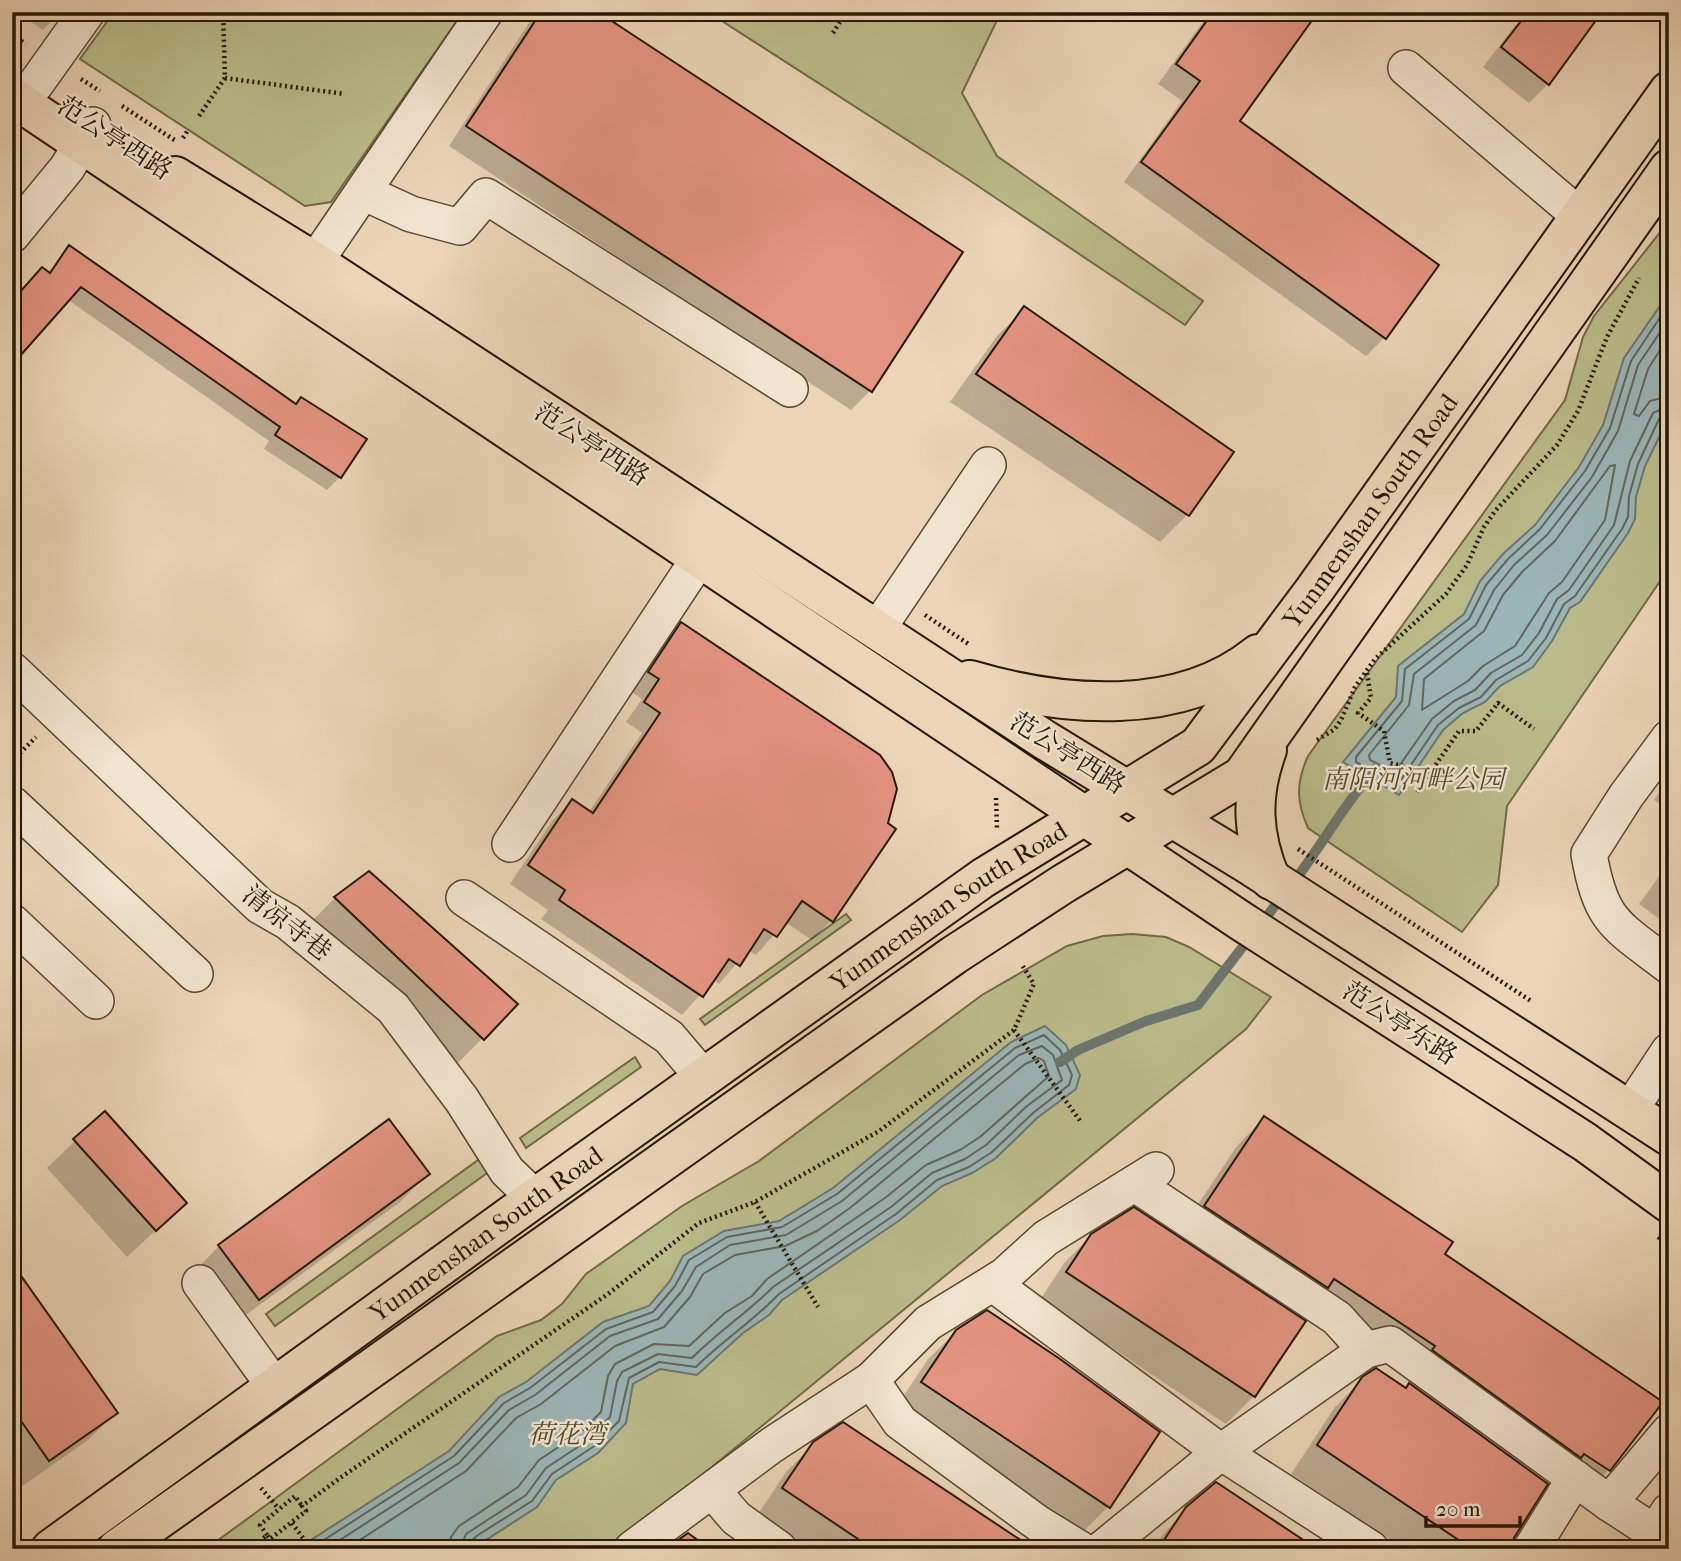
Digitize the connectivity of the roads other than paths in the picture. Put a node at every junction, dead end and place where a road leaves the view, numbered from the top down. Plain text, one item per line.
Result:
1 (88, 12) edge
2 (485, 12) edge
3 (1406, 68) dead end
4 (20, 84) edge
5 (1669, 91) edge
6 (87, 135) junction
7 (1669, 169) edge
8 (363, 192) junction
9 (1581, 217) junction
10 (12, 235) edge
11 (315, 262) junction
12 (790, 388) dead end
13 (988, 465) dead end
14 (700, 556) junction
15 (877, 630) junction
16 (1281, 635) junction
17 (12, 670) edge
18 (945, 673) junction
19 (1272, 736) junction
20 (1669, 738) edge
21 (1127, 790) junction
22 (12, 804) edge
23 (1087, 815) junction
24 (1172, 819) junction
25 (510, 844) dead end
26 (1129, 844) junction
27 (1271, 880) junction
28 (464, 898) dead end
29 (12, 922) edge
30 (1669, 966) edge
31 (195, 974) dead end
32 (96, 1001) dead end
33 (1669, 1051) edge
34 (703, 1077) junction
35 (1622, 1104) junction
36 (1669, 1136) edge
37 (535, 1198) junction
38 (1669, 1203) edge
39 (200, 1283) dead end
40 (993, 1284) junction
41 (1366, 1350) junction
42 (871, 1380) junction
43 (275, 1387) junction
44 (299, 1420) junction
45 (1669, 1432) edge
46 (1221, 1452) junction
47 (1575, 1478) junction
48 (712, 1490) junction
49 (1609, 1503) junction
50 (1666, 1536) edge
51 (51, 1549) edge
52 (117, 1549) edge
53 (632, 1549) edge
54 (779, 1549) edge
55 (1080, 1549) edge
56 (1102, 1549) edge
57 (1371, 1549) edge
58 (1531, 1549) edge

1 - 4 street
2 - 8 street
3 - 9 street
4 - 6 main road, 范公亭西路
5 - 9 main road, Yunmenshan South Road
6 - 10 street
6 - 11 main road, 范公亭西路
6 - 14 main road, 范公亭西路
7 - 19 main road, Yunmenshan South Road
8 - 11 street
8 - 12 street
9 - 16 main road, Yunmenshan South Road
11 - 15 main road, 范公亭西路
13 - 15 street
14 - 23 main road, 范公亭西路
14 - 25 street
15 - 18 main road, 范公亭西路
16 - 18 main road
16 - 21 main road, Yunmenshan South Road
17 - 37 street, 清凉寺巷
18 - 21 main road, 范公亭西路
19 - 24 main road, Yunmenshan South Road
19 - 27 main road
20 - 30 street
21 - 23 main road, Yunmenshan South Road
21 - 24 main road, 范公亭西路
22 - 31 street
23 - 26 main road, 范公亭西路
23 - 34 main road, Yunmenshan South Road
24 - 26 main road, Yunmenshan South Road
24 - 27 main road, 范公亭东路
26 - 38 main road, 范公亭东路
26 - 44 main road, Yunmenshan South Road
27 - 35 main road, 范公亭东路
28 - 34 street
29 - 32 street
33 - 35 street
34 - 37 main road, Yunmenshan South Road
35 - 36 main road, 范公亭东路
37 - 43 main road, Yunmenshan South Road
39 - 43 street
40 - 41 street
40 - 42 street
40 - 46 street
41 - 46 street
41 - 47 street
42 - 48 street
42 - 55 street
43 - 44 main road
43 - 51 main road, Yunmenshan South Road
44 - 52 main road, Yunmenshan South Road
45 - 49 street
46 - 56 street
46 - 57 street
47 - 49 street
47 - 58 street
48 - 53 street
48 - 54 street
49 - 50 street

